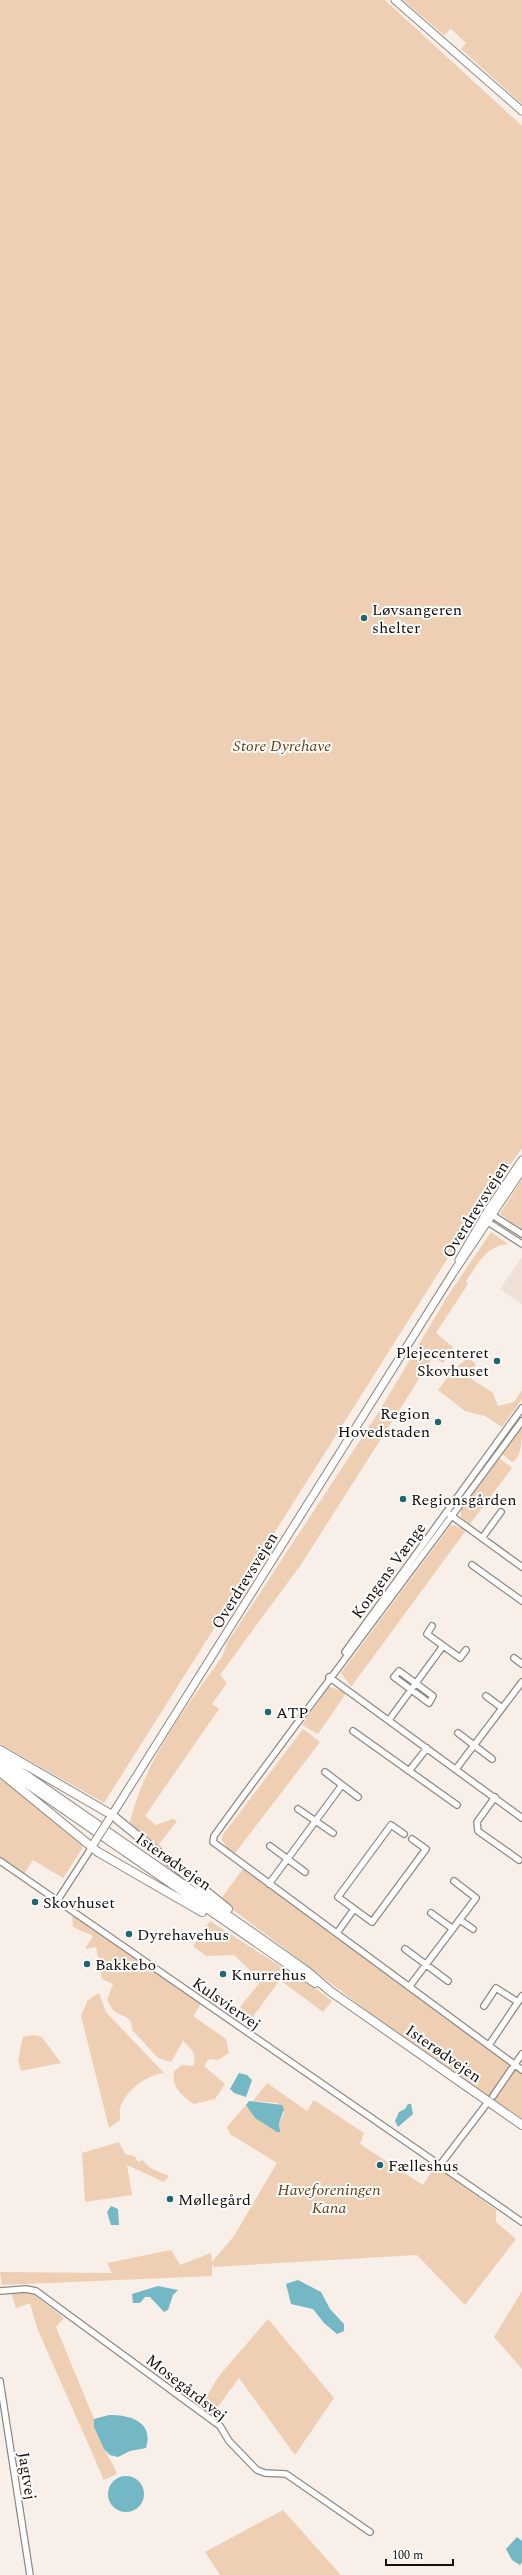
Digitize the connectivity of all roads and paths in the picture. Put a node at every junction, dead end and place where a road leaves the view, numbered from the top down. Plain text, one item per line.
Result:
1 (395, 0) edge
2 (522, 111) edge
3 (522, 1160) edge
4 (522, 1170) edge
5 (490, 1214) junction
6 (485, 1220) junction
7 (522, 1234) edge
8 (522, 1244) edge
9 (522, 1408) edge
10 (522, 1421) edge
11 (446, 1511) junction
12 (501, 1512) dead end
13 (452, 1516) junction
14 (482, 1538) junction
15 (472, 1565) dead end
16 (522, 1567) edge
17 (522, 1601) edge
18 (432, 1626) dead end
19 (443, 1646) junction
20 (466, 1650) dead end
21 (514, 1658) dead end
22 (522, 1664) edge
23 (334, 1671) junction
24 (329, 1677) junction
25 (522, 1682) edge
26 (416, 1683) junction
27 (411, 1690) junction
28 (486, 1696) dead end
29 (502, 1708) junction
30 (389, 1720) junction
31 (353, 1731) dead end
32 (458, 1733) dead end
33 (474, 1745) junction
34 (426, 1748) junction
35 (0, 1750) edge
36 (0, 1757) edge
37 (492, 1759) dead end
38 (0, 1766) edge
39 (456, 1769) junction
40 (409, 1771) junction
41 (0, 1772) edge
42 (325, 1772) dead end
43 (342, 1785) junction
44 (358, 1797) dead end
45 (494, 1797) junction
46 (457, 1806) dead end
47 (298, 1808) dead end
48 (111, 1817) junction
49 (522, 1817) edge
50 (315, 1822) junction
51 (333, 1833) dead end
52 (404, 1834) dead end
53 (412, 1839) dead end
54 (93, 1845) junction
55 (270, 1846) dead end
56 (287, 1859) junction
57 (519, 1860) dead end
58 (0, 1861) edge
59 (305, 1872) dead end
60 (454, 1881) dead end
61 (269, 1884) junction
62 (57, 1901) junction
63 (354, 1909) junction
64 (431, 1913) dead end
65 (460, 1920) junction
66 (453, 1929) junction
67 (473, 1930) dead end
68 (253, 1933) junction
69 (337, 1933) junction
70 (245, 1936) junction
71 (405, 1949) dead end
72 (426, 1965) junction
73 (448, 1981) dead end
74 (409, 1987) junction
75 (330, 1991) junction
76 (522, 1996) edge
77 (518, 2002) junction
78 (484, 2006) dead end
79 (488, 2045) junction
80 (522, 2054) edge
81 (515, 2065) junction
82 (522, 2070) edge
83 (493, 2096) dead end
84 (485, 2106) dead end
85 (522, 2125) edge
86 (440, 2165) junction
87 (522, 2222) edge
88 (0, 2291) edge
89 (0, 2381) edge
90 (370, 2532) dead end
91 (30, 2575) edge

1 - 2 main road
3 - 5 main road, Overdrevsvejen
4 - 5 main road, Overdrevsvejen
5 - 6 main road, Overdrevsvejen
5 - 7 street
6 - 8 street
6 - 48 main road, Overdrevsvejen
9 - 11 street, Kongens Vænge
10 - 13 street, Kongens Vænge
11 - 13 street
11 - 23 street, Kongens Vænge
12 - 14 street
13 - 14 street
13 - 23 street, Kongens Vænge
14 - 16 street
15 - 17 street
18 - 19 street
19 - 20 street
19 - 26 street
21 - 22 street
23 - 24 street, Kongens Vænge
24 - 30 street
24 - 61 street, Kongens Vænge
25 - 29 street
26 - 27 street
26 - 27 street
26 - 27 street
27 - 30 street
28 - 29 street
29 - 33 street
30 - 34 street
31 - 40 street
32 - 33 street
33 - 37 street
33 - 39 street
34 - 39 street
34 - 40 street
35 - 48 highway
36 - 68 highway, Isterødvejen
38 - 70 highway, Isterødvejen
39 - 45 street
40 - 46 street
41 - 54 highway
42 - 43 street
43 - 44 street
43 - 50 street
45 - 49 street
45 - 57 street
47 - 50 street
48 - 54 main road, Overdrevsvejen, bridge
48 - 68 highway
50 - 51 street
50 - 56 street
52 - 63 street
53 - 63 street
54 - 62 street, Overdrevsvejen
54 - 70 highway
55 - 56 street
56 - 59 street
56 - 61 street
58 - 62 street, Kulsviervej
60 - 65 street
61 - 69 street, Kongens Vænge
62 - 86 street, Kulsviervej
63 - 69 street
64 - 66 street
65 - 66 street
65 - 67 street
66 - 72 street
68 - 75 highway, Isterødvejen
69 - 74 street, Kongens Vænge
70 - 75 highway, Isterødvejen
71 - 72 street
72 - 73 street
72 - 74 street
74 - 79 street, Kongens Vænge
75 - 85 highway, Isterødvejen
76 - 77 street
77 - 78 street
77 - 79 street
79 - 81 street, Kongens Vænge
80 - 81 street
81 - 82 street, Kongens Vænge
81 - 83 street
84 - 86 street
86 - 87 street, Kulsviervej
88 - 90 street, Mosegårdsvej
89 - 91 street, Jagtvej

